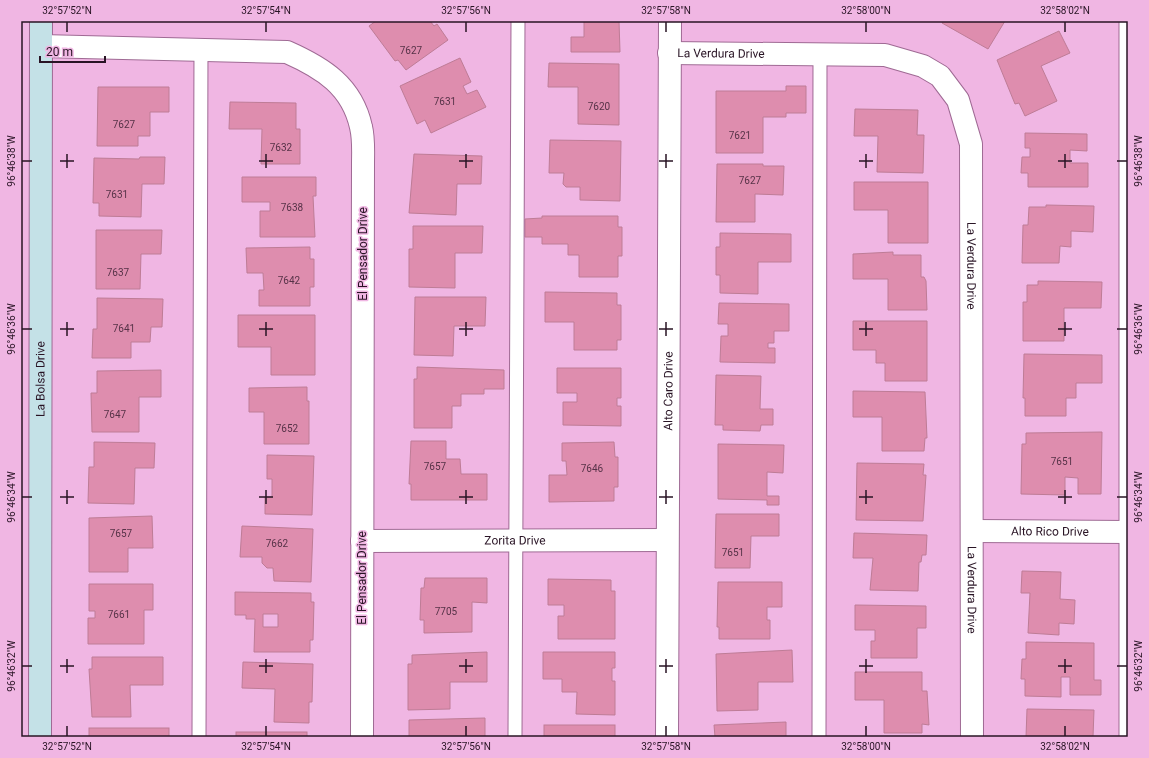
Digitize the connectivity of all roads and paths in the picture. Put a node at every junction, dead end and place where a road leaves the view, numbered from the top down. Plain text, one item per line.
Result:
1 (41, 21) edge
2 (518, 21) edge
3 (670, 21) edge
4 (1126, 21) edge
5 (41, 46) junction
6 (201, 49) junction
7 (669, 54) junction
8 (820, 55) junction
9 (972, 531) junction
10 (1127, 532) edge
11 (667, 540) junction
12 (362, 541) junction
13 (516, 541) junction
14 (40, 737) edge
15 (199, 737) edge
16 (362, 737) edge
17 (515, 737) edge
18 (667, 737) edge
19 (819, 737) edge
20 (972, 737) edge
21 (1126, 737) edge

1 - 5 street, La Bolsa Drive
2 - 13 lane
3 - 7 street, Alto Caro Drive
4 - 10 lane
5 - 6 street, El Pensador Drive
5 - 14 street, La Bolsa Drive
6 - 12 street, El Pensador Drive
6 - 15 lane
7 - 8 street, La Verdura Drive
7 - 11 street, Alto Caro Drive
8 - 9 street, La Verdura Drive
8 - 19 lane
9 - 10 street, Alto Rico Drive
9 - 20 street, La Verdura Drive
10 - 21 lane
11 - 13 street, Zorita Drive
11 - 18 street, Alto Caro Drive
12 - 13 street, Zorita Drive
12 - 16 street, El Pensador Drive
13 - 17 lane

